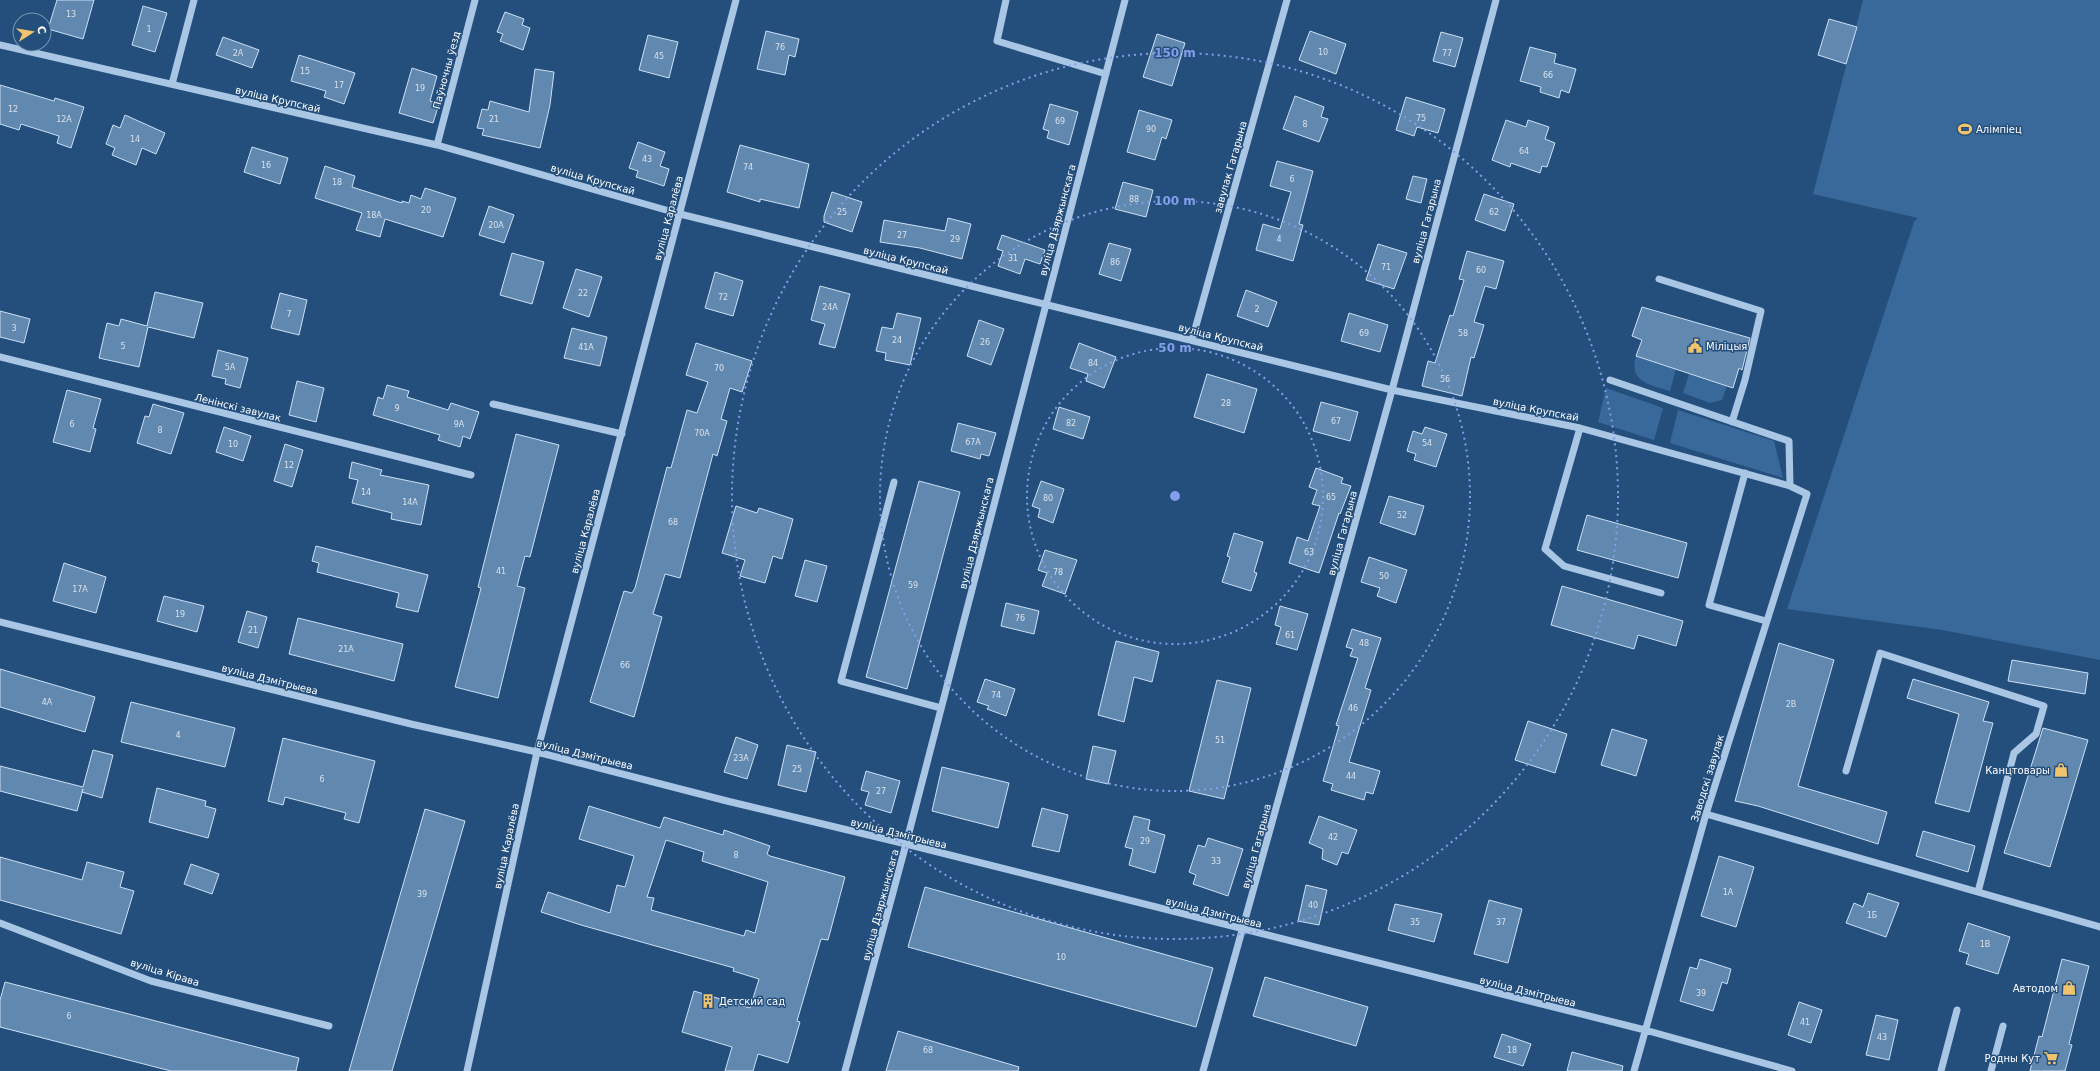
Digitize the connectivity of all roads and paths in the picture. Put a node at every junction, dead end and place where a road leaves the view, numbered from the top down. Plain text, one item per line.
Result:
1 (194, 0) edge
2 (475, 0) edge
3 (736, 0) edge
4 (1006, 0) edge
5 (1125, 0) edge
6 (1287, 0) edge
7 (1496, 0) edge
8 (0, 45) edge
9 (1106, 74) junction
10 (172, 84) junction
11 (437, 145) junction
12 (680, 214) junction
13 (1659, 279) dead end
14 (1046, 305) junction
15 (1192, 340) junction
16 (0, 357) edge
17 (1610, 380) dead end
18 (1392, 390) junction
19 (493, 404) dead end
20 (1732, 422) junction
21 (1580, 428) junction
22 (622, 434) junction
23 (1745, 474) junction
24 (471, 475) dead end
25 (894, 482) dead end
26 (1790, 486) junction
27 (1807, 494) joint
28 (1661, 593) dead end
29 (1766, 620) junction
30 (0, 622) edge
31 (941, 708) junction
32 (537, 752) junction
33 (1846, 771) dead end
34 (1706, 814) junction
35 (906, 844) junction
36 (1978, 892) junction
37 (0, 923) edge
38 (2100, 927) edge
39 (1244, 929) junction
40 (1957, 1010) dead end
41 (329, 1026) dead end
42 (2003, 1026) dead end
43 (1645, 1030) junction
44 (467, 1071) edge
45 (845, 1071) edge
46 (1203, 1071) edge
47 (1634, 1071) edge
48 (1792, 1071) edge
49 (1941, 1071) edge
50 (1991, 1071) edge

1 - 10 street
2 - 11 street, Паўночны ўезд
3 - 12 street, вуліца Каралёва
4 - 9 street
5 - 9 street, вуліца Дзяржынскага
6 - 15 street, завулак Гагарына
7 - 18 street, вуліца Гагарына
8 - 10 street, вуліца Крупскай
9 - 14 street, вуліца Дзяржынскага
10 - 11 street, вуліца Крупскай
11 - 12 street, вуліца Крупскай
12 - 14 street, вуліца Крупскай
12 - 22 street, вуліца Каралёва
13 - 20 street
14 - 15 street, вуліца Крупскай
14 - 31 street, вуліца Дзяржынскага
15 - 18 street, вуліца Крупскай
16 - 24 street, Ленінскі завулак
17 - 20 street
18 - 21 street, вуліца Крупскай
18 - 39 street, вуліца Гагарына
19 - 22 street
20 - 26 street
21 - 23 street, вуліца Крупскай
21 - 28 street
22 - 32 street, вуліца Каралёва
23 - 26 street, вуліца Крупскай
23 - 29 street
25 - 31 street
26 - 27 street, вуліца Крупскай
27 - 29 street, Заводскі завулак
29 - 34 street, Заводскі завулак
30 - 32 street, вуліца Дзмітрыева
31 - 35 street, вуліца Дзяржынскага
32 - 35 street, вуліца Дзмітрыева
32 - 44 street, вуліца Каралёва
33 - 36 street
34 - 36 street
34 - 43 street, Заводскі завулак
35 - 39 street, вуліца Дзмітрыева
35 - 45 street, вуліца Дзяржынскага
36 - 38 street
37 - 41 street, вуліца Кірава
39 - 43 street, вуліца Дзмітрыева
39 - 46 street, вуліца Гагарына
40 - 49 street
42 - 50 street
43 - 47 street, Заводскі завулак
43 - 48 street, вуліца Дзмітрыева

